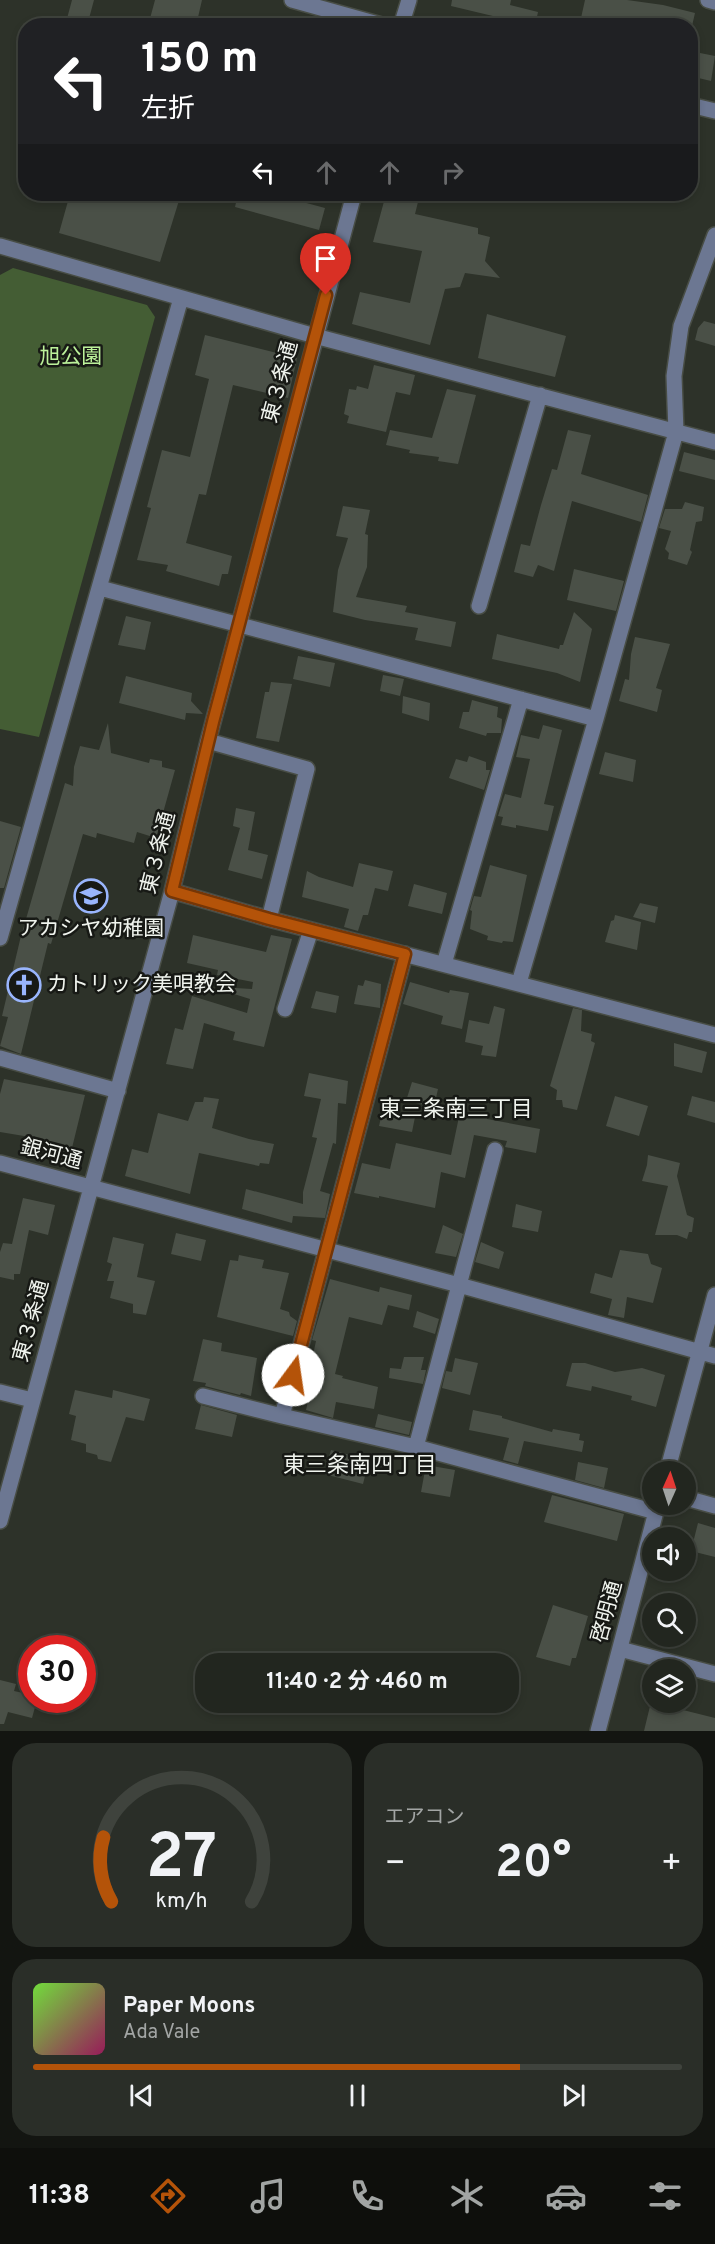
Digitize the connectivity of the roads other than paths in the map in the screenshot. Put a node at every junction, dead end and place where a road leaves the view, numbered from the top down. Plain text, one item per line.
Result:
1 (292, 0) edge
2 (409, 0) edge
3 (708, 0) edge
4 (715, 2) edge
5 (356, 18) edge
6 (403, 18) edge
7 (698, 107) edge
8 (715, 111) edge
9 (352, 201) edge
10 (715, 235) edge
11 (0, 246) edge
12 (181, 298) junction
13 (315, 336) junction
14 (540, 395) junction
15 (676, 432) junction
16 (715, 442) edge
17 (100, 588) junction
18 (479, 606) dead end
19 (239, 624) junction
20 (521, 699) junction
21 (596, 719) junction
22 (208, 741) junction
23 (172, 891) junction
24 (269, 919) junction
25 (311, 930) junction
26 (1, 931) edge
27 (405, 954) junction
28 (444, 964) junction
29 (519, 983) junction
30 (285, 1009) dead end
31 (715, 1035) edge
32 (0, 1058) edge
33 (118, 1090) junction
34 (495, 1150) dead end
35 (0, 1163) edge
36 (91, 1187) junction
37 (325, 1250) junction
38 (459, 1285) junction
39 (715, 1296) edge
40 (707, 1354) edge
41 (0, 1392) edge
42 (203, 1396) dead end
43 (32, 1400) junction
44 (282, 1416) junction
45 (416, 1447) junction
46 (671, 1461) edge
47 (696, 1501) edge
48 (642, 1504) edge
49 (715, 1506) edge
50 (655, 1515) edge
51 (0, 1521) edge
52 (620, 1649) junction
53 (715, 1674) edge
54 (598, 1731) edge

1 - 5 street
2 - 6 street
3 - 4 street
7 - 8 street
9 - 13 street, 東３条通
10 - 15 street
11 - 12 street
12 - 13 street
12 - 17 street
13 - 14 street
13 - 19 street, 東３条通
14 - 15 street
14 - 18 street
15 - 16 street
15 - 21 street
17 - 19 street
17 - 26 street
19 - 20 street
19 - 22 street, 東３条通
20 - 21 street
20 - 28 street
21 - 29 street
22 - 23 street, 東３条通
22 - 24 street
23 - 24 street
23 - 33 street, 東３条通
24 - 25 street
25 - 27 street
25 - 30 street
27 - 28 street
27 - 37 street
28 - 29 street
29 - 31 street
32 - 33 street
33 - 36 street, 東３条通
34 - 38 street
35 - 36 street, 銀河通
36 - 37 street, 銀河通
36 - 43 street, 東３条通
37 - 38 street, 銀河通
37 - 44 street
38 - 40 street, 銀河通
38 - 45 street
39 - 40 street
40 - 46 street
41 - 43 street
42 - 44 street
43 - 51 street, 東３条通
44 - 45 street
45 - 48 street
47 - 49 street
50 - 52 street, 啓明通
52 - 53 street
52 - 54 street, 啓明通

